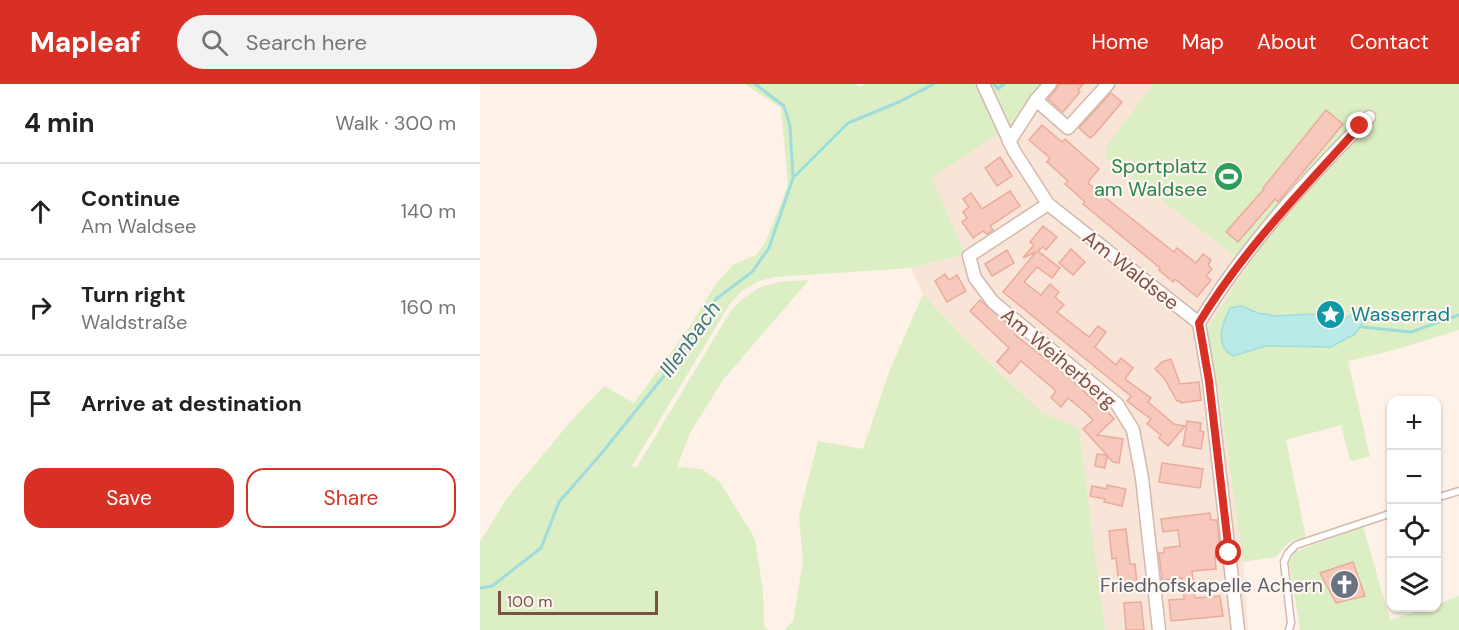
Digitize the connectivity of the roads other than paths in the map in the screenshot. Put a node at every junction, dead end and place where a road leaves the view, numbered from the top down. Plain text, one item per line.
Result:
1 (983, 84) edge
2 (1050, 84) edge
3 (1108, 84) edge
4 (1036, 100) junction
5 (1369, 117) dead end
6 (1009, 142) junction
7 (1048, 204) junction
8 (1199, 323) junction
9 (1459, 491) edge
10 (1441, 497) edge
11 (1387, 515) edge
12 (1159, 630) edge
13 (1238, 630) edge
14 (1289, 630) edge

1 - 6 street, Am Waldsee
2 - 4 street
3 - 4 street
4 - 6 street
5 - 8 street
6 - 7 street, Am Waldsee
7 - 8 street, Am Waldsee
7 - 12 street, Am Weiherberg
8 - 13 street, Am Waldsee
9 - 10 lane
11 - 14 lane

